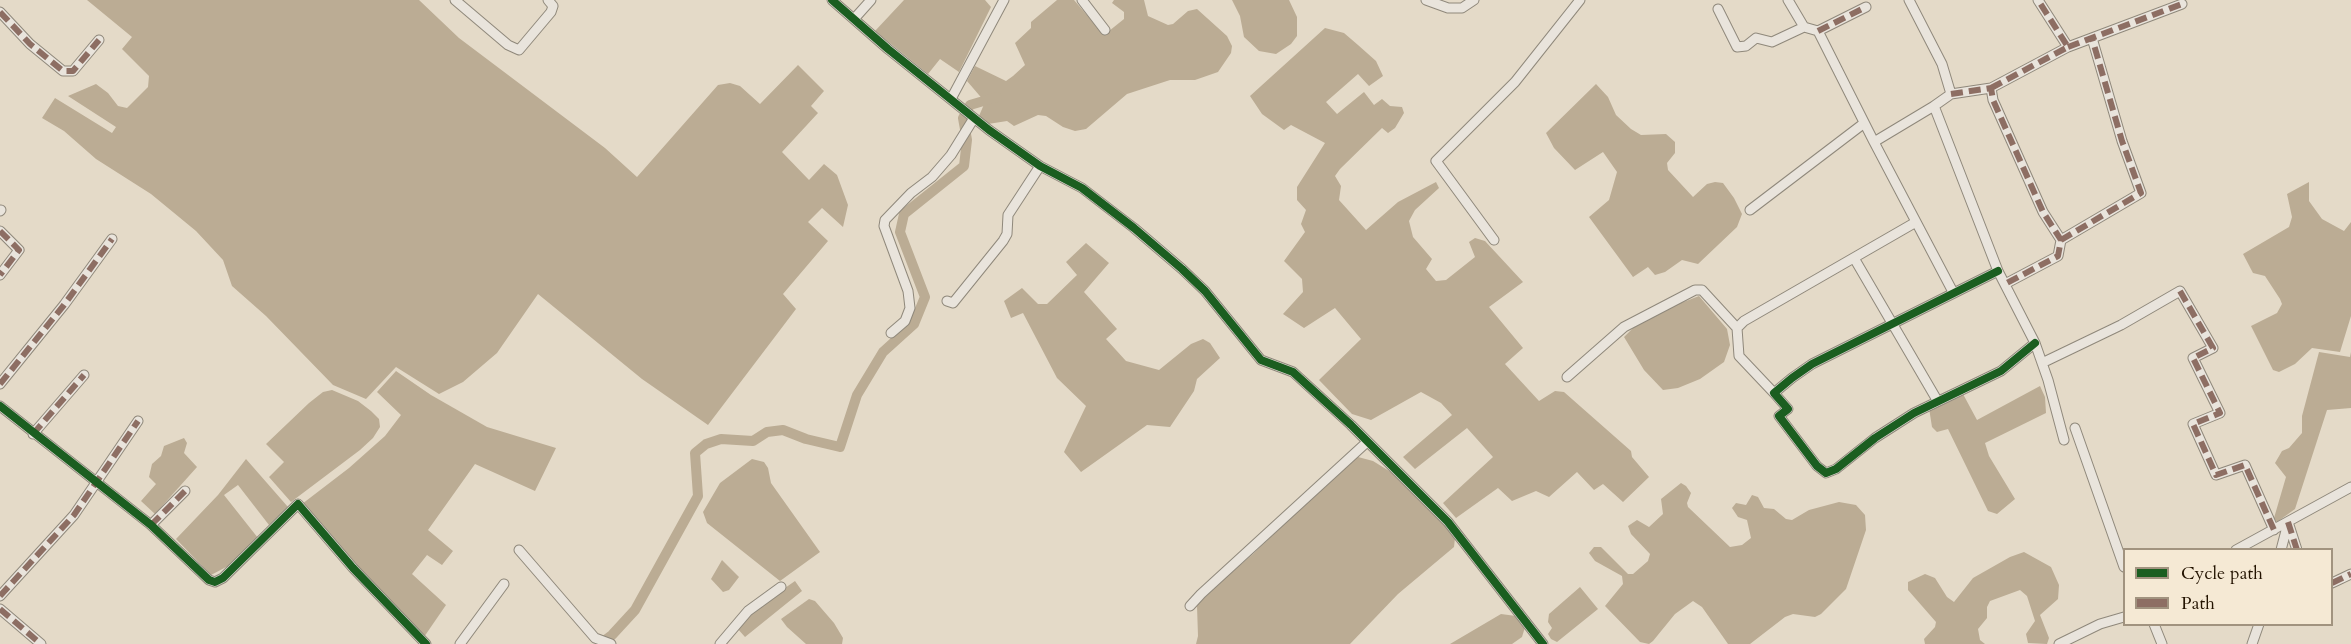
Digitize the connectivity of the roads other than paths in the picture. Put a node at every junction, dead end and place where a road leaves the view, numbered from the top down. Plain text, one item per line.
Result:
1 (455, 0) edge
2 (548, 0) edge
3 (832, 0) edge
4 (871, 0) edge
5 (1004, 0) edge
6 (1082, 0) edge
7 (1426, 0) edge
8 (1473, 0) edge
9 (1580, 0) edge
10 (1788, 0) edge
11 (1909, 0) edge
12 (2038, 0) edge
13 (2182, 4) dead end
14 (1866, 8) dead end
15 (1718, 9) dead end
16 (0, 12) edge
17 (854, 20) junction
18 (1804, 27) junction
19 (1105, 30) dead end
20 (1818, 30) junction
21 (2092, 38) junction
22 (99, 40) dead end
23 (2068, 47) junction
24 (1991, 88) junction
25 (1951, 94) junction
26 (951, 99) junction
27 (1934, 106) junction
28 (974, 118) junction
29 (1863, 124) junction
30 (1874, 142) junction
31 (1040, 166) junction
32 (1750, 210) dead end
33 (1916, 222) junction
34 (0, 231) edge
35 (112, 239) dead end
36 (1494, 240) dead end
37 (2061, 240) junction
38 (1854, 258) junction
39 (1998, 271) junction
40 (0, 275) edge
41 (2005, 284) junction
42 (1953, 292) junction
43 (946, 302) dead end
44 (1893, 323) junction
45 (1737, 328) junction
46 (891, 333) dead end
47 (2035, 344) junction
48 (2042, 363) junction
49 (84, 375) dead end
50 (1567, 376) dead end
51 (0, 384) edge
52 (1774, 393) junction
53 (1937, 400) junction
54 (0, 406) edge
55 (138, 421) dead end
56 (2075, 428) dead end
57 (33, 434) junction
58 (2064, 440) dead end
59 (1367, 442) junction
60 (96, 482) junction
61 (2351, 487) edge
62 (185, 491) dead end
63 (2288, 522) junction
64 (151, 525) junction
65 (2274, 530) junction
66 (2238, 548) edge
67 (2281, 548) edge
68 (2297, 548) edge
69 (519, 550) dead end
70 (2123, 564) edge
71 (2351, 574) edge
72 (2333, 582) edge
73 (504, 584) dead end
74 (781, 586) dead end
75 (0, 596) edge
76 (1191, 606) dead end
77 (0, 609) edge
78 (2123, 617) edge
79 (2155, 626) edge
80 (2258, 626) edge
81 (41, 644) edge
82 (426, 644) edge
83 (460, 644) edge
84 (611, 644) edge
85 (720, 644) edge
86 (1543, 644) edge
87 (2059, 644) edge
88 (2162, 644) edge
89 (2252, 644) edge

1 - 2 street
3 - 17 street
4 - 17 street
5 - 26 street
6 - 19 street
7 - 8 street
9 - 36 street
10 - 18 street
11 - 25 street
12 - 23 street
13 - 21 street
14 - 20 street
15 - 18 street
16 - 22 street
17 - 26 street
18 - 20 street
20 - 29 street
21 - 23 street
21 - 37 street
23 - 24 street
24 - 25 street
24 - 37 street
25 - 27 street
26 - 28 street
27 - 30 street
27 - 39 street
28 - 31 street
28 - 46 street
29 - 30 street
29 - 32 street
30 - 33 street
31 - 43 street
31 - 59 street
33 - 38 street
33 - 42 street
34 - 40 street
35 - 51 street
37 - 41 street
38 - 44 street
38 - 45 street
39 - 41 street
39 - 42 street
41 - 47 street
42 - 44 street
44 - 52 street
44 - 53 street
45 - 50 street
45 - 52 street
47 - 48 street
47 - 53 street
48 - 58 street
48 - 65 street
49 - 57 street
52 - 53 street
54 - 57 street
55 - 60 street
56 - 70 street
57 - 60 street
59 - 76 street
59 - 86 street
60 - 64 street
60 - 75 street
61 - 63 street
62 - 64 street
63 - 65 street
63 - 67 street
63 - 68 street
64 - 82 street
65 - 66 street
69 - 84 street
71 - 72 street
73 - 83 street
74 - 85 street
77 - 81 street
78 - 87 street
79 - 88 street
80 - 89 street

